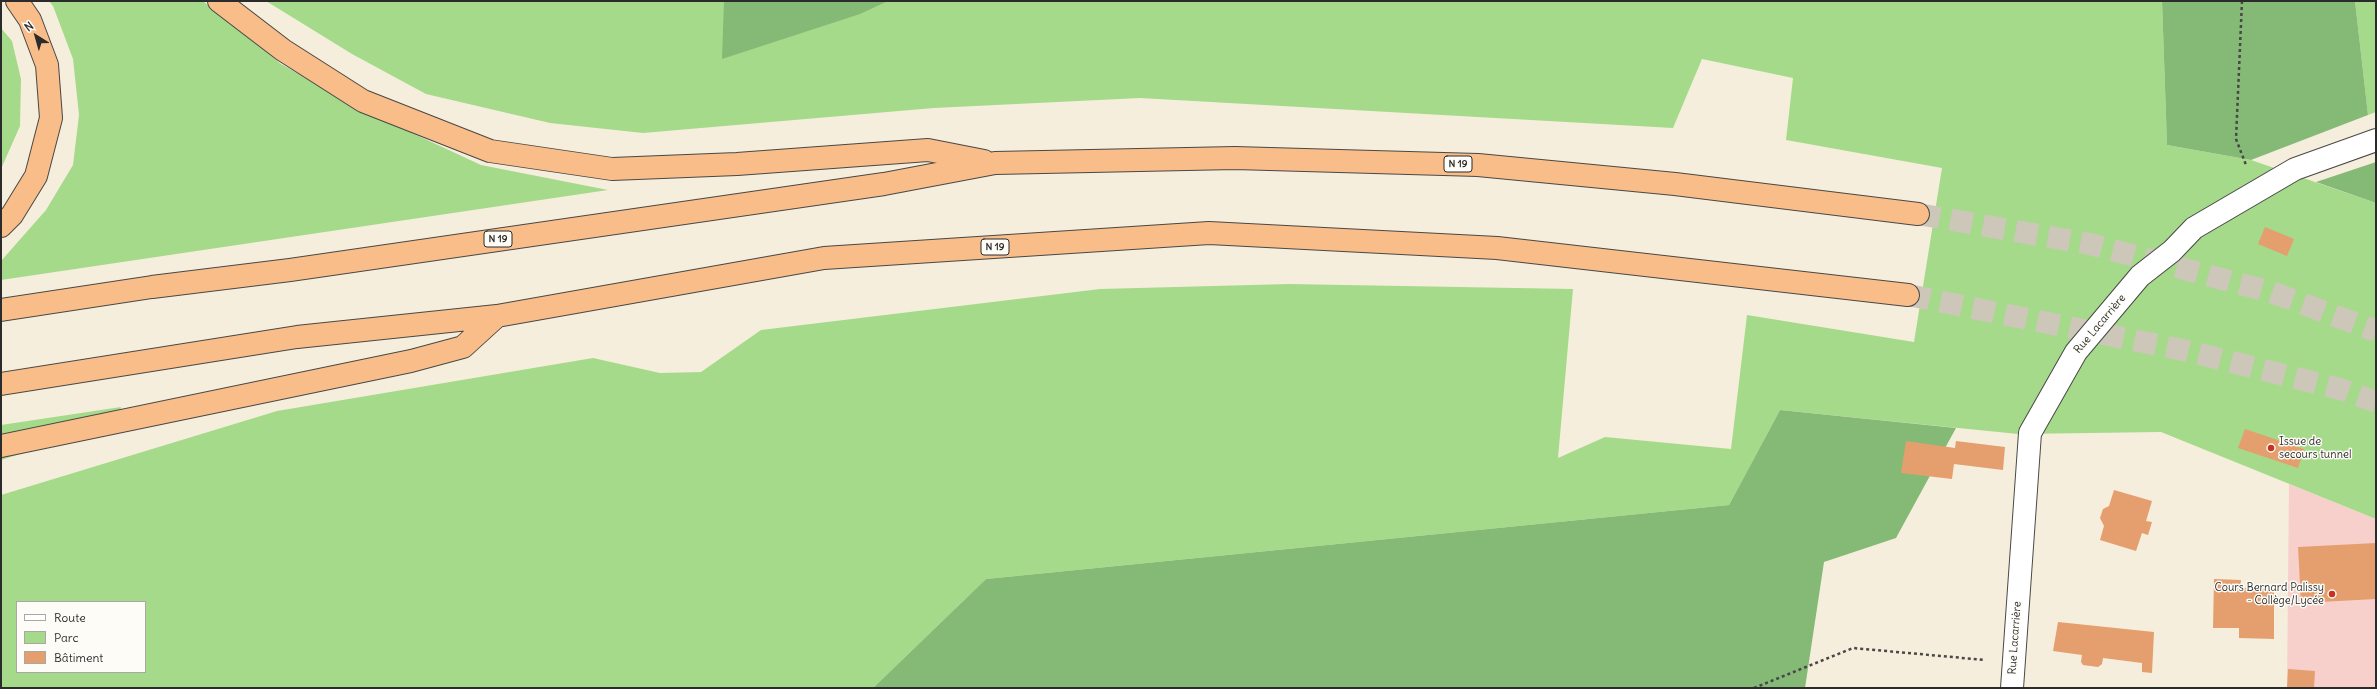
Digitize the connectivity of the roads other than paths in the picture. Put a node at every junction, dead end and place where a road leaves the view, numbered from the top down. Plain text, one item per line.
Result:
1 (17, 1) edge
2 (219, 1) edge
3 (2376, 140) edge
4 (995, 163) junction
5 (1918, 214) tunnel mouth
6 (1, 226) edge
7 (1908, 295) tunnel mouth
8 (1, 310) edge
9 (497, 316) junction
10 (1, 384) edge
11 (1, 446) edge
12 (2012, 688) edge

1 - 6 highway
2 - 4 highway
3 - 12 street, Rue Lacarrière
4 - 5 highway, N 19
4 - 8 highway, N 19
7 - 9 highway, N 19
9 - 10 highway, N 19
9 - 11 highway

